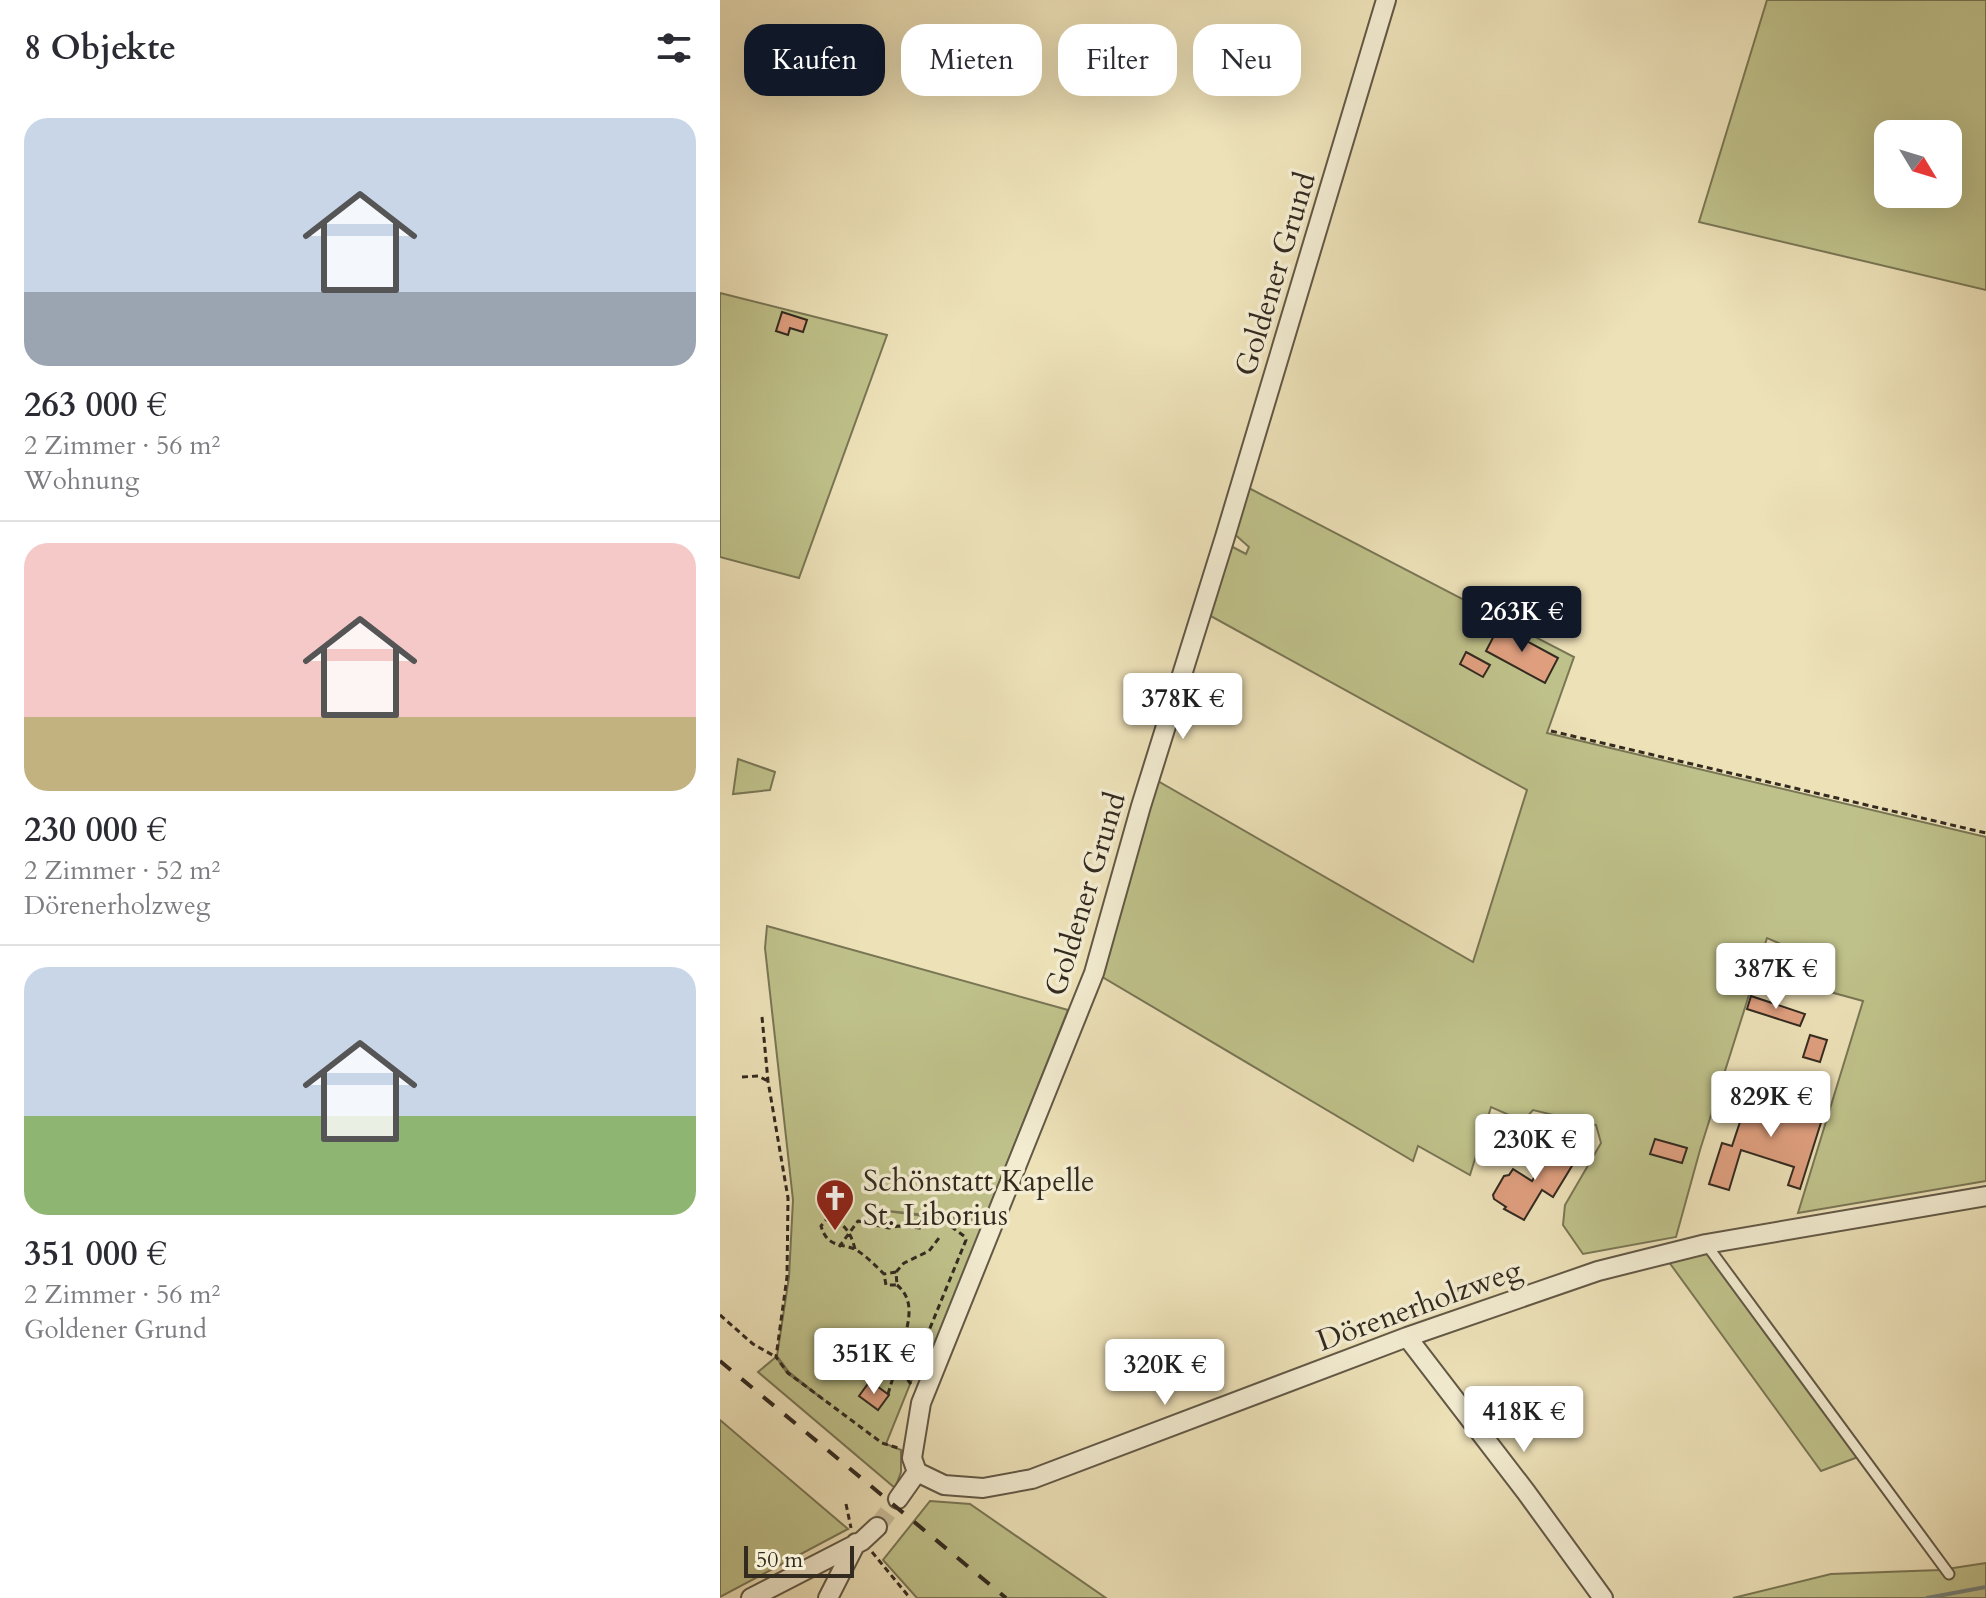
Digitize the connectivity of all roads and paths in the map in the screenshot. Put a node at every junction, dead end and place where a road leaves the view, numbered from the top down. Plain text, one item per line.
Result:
1 (1386, 0) edge
2 (1551, 731) dead end
3 (1986, 833) edge
4 (762, 1017) dead end
5 (742, 1077) dead end
6 (768, 1081) junction
7 (1986, 1196) edge
8 (851, 1232) junction
9 (939, 1238) dead end
10 (844, 1240) junction
11 (1706, 1244) junction
12 (839, 1247) junction
13 (855, 1249) junction
14 (896, 1272) junction
15 (884, 1274) junction
16 (897, 1285) junction
17 (720, 1315) edge
18 (906, 1333) junction
19 (1407, 1337) junction
20 (776, 1357) junction
21 (901, 1366) junction
22 (918, 1388) junction
23 (888, 1394) dead end
24 (913, 1452) junction
25 (917, 1472) junction
26 (898, 1499) tunnel mouth
27 (846, 1504) dead end
28 (877, 1527) tunnel mouth
29 (856, 1538) junction
30 (1949, 1574) dead end
31 (751, 1598) edge
32 (828, 1598) edge
33 (910, 1598) edge
34 (1603, 1598) edge

1 - 22 street, Goldener Grund
2 - 3 path
4 - 6 path
5 - 6 path
6 - 20 path
7 - 11 street, Dörenerholzweg
8 - 10 path
8 - 12 path
8 - 13 path
8 - 18 path
9 - 14 path
10 - 12 path
10 - 13 path
11 - 19 street, Dörenerholzweg
11 - 30 lane
12 - 13 path
13 - 15 path
14 - 15 path
14 - 16 path
15 - 16 path
16 - 18 path
17 - 20 path
18 - 21 path
19 - 25 street, Dörenerholzweg
19 - 34 street
20 - 24 path
21 - 22 path
21 - 23 path
22 - 24 street, Goldener Grund
24 - 25 street, Goldener Grund
25 - 26 street
27 - 29 path
28 - 29 street
29 - 31 street
29 - 32 street
29 - 33 path

